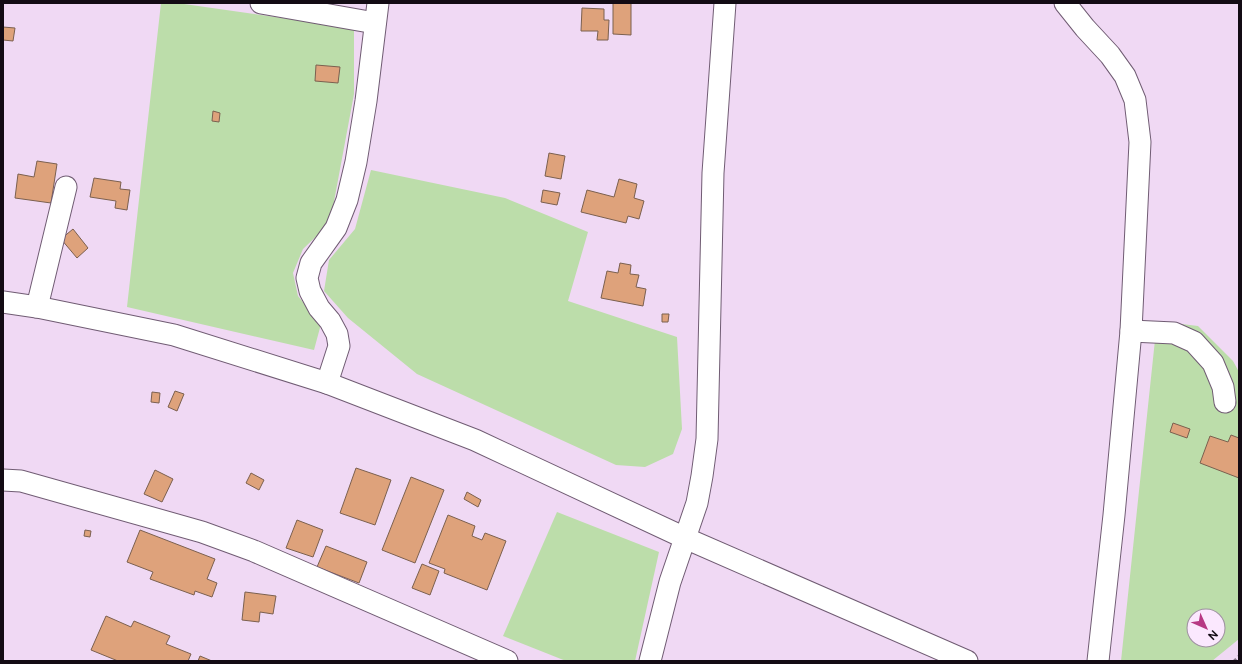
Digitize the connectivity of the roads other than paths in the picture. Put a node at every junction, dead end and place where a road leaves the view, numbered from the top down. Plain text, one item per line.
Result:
1 (262, 3) edge
2 (725, 3) edge
3 (1065, 3) edge
4 (377, 13) edge
5 (66, 187) dead end
6 (3, 302) edge
7 (37, 307) junction
8 (1130, 331) junction
9 (327, 384) junction
10 (1225, 402) dead end
11 (3, 480) edge
12 (685, 538) junction
13 (507, 661) edge
14 (650, 661) edge
15 (967, 661) edge
16 (1098, 661) edge

1 - 4 street
2 - 12 street
3 - 8 street
4 - 9 street
5 - 7 street
6 - 7 street
7 - 9 street
8 - 10 street
8 - 16 street
9 - 12 street
11 - 13 street
12 - 14 street
12 - 15 street

